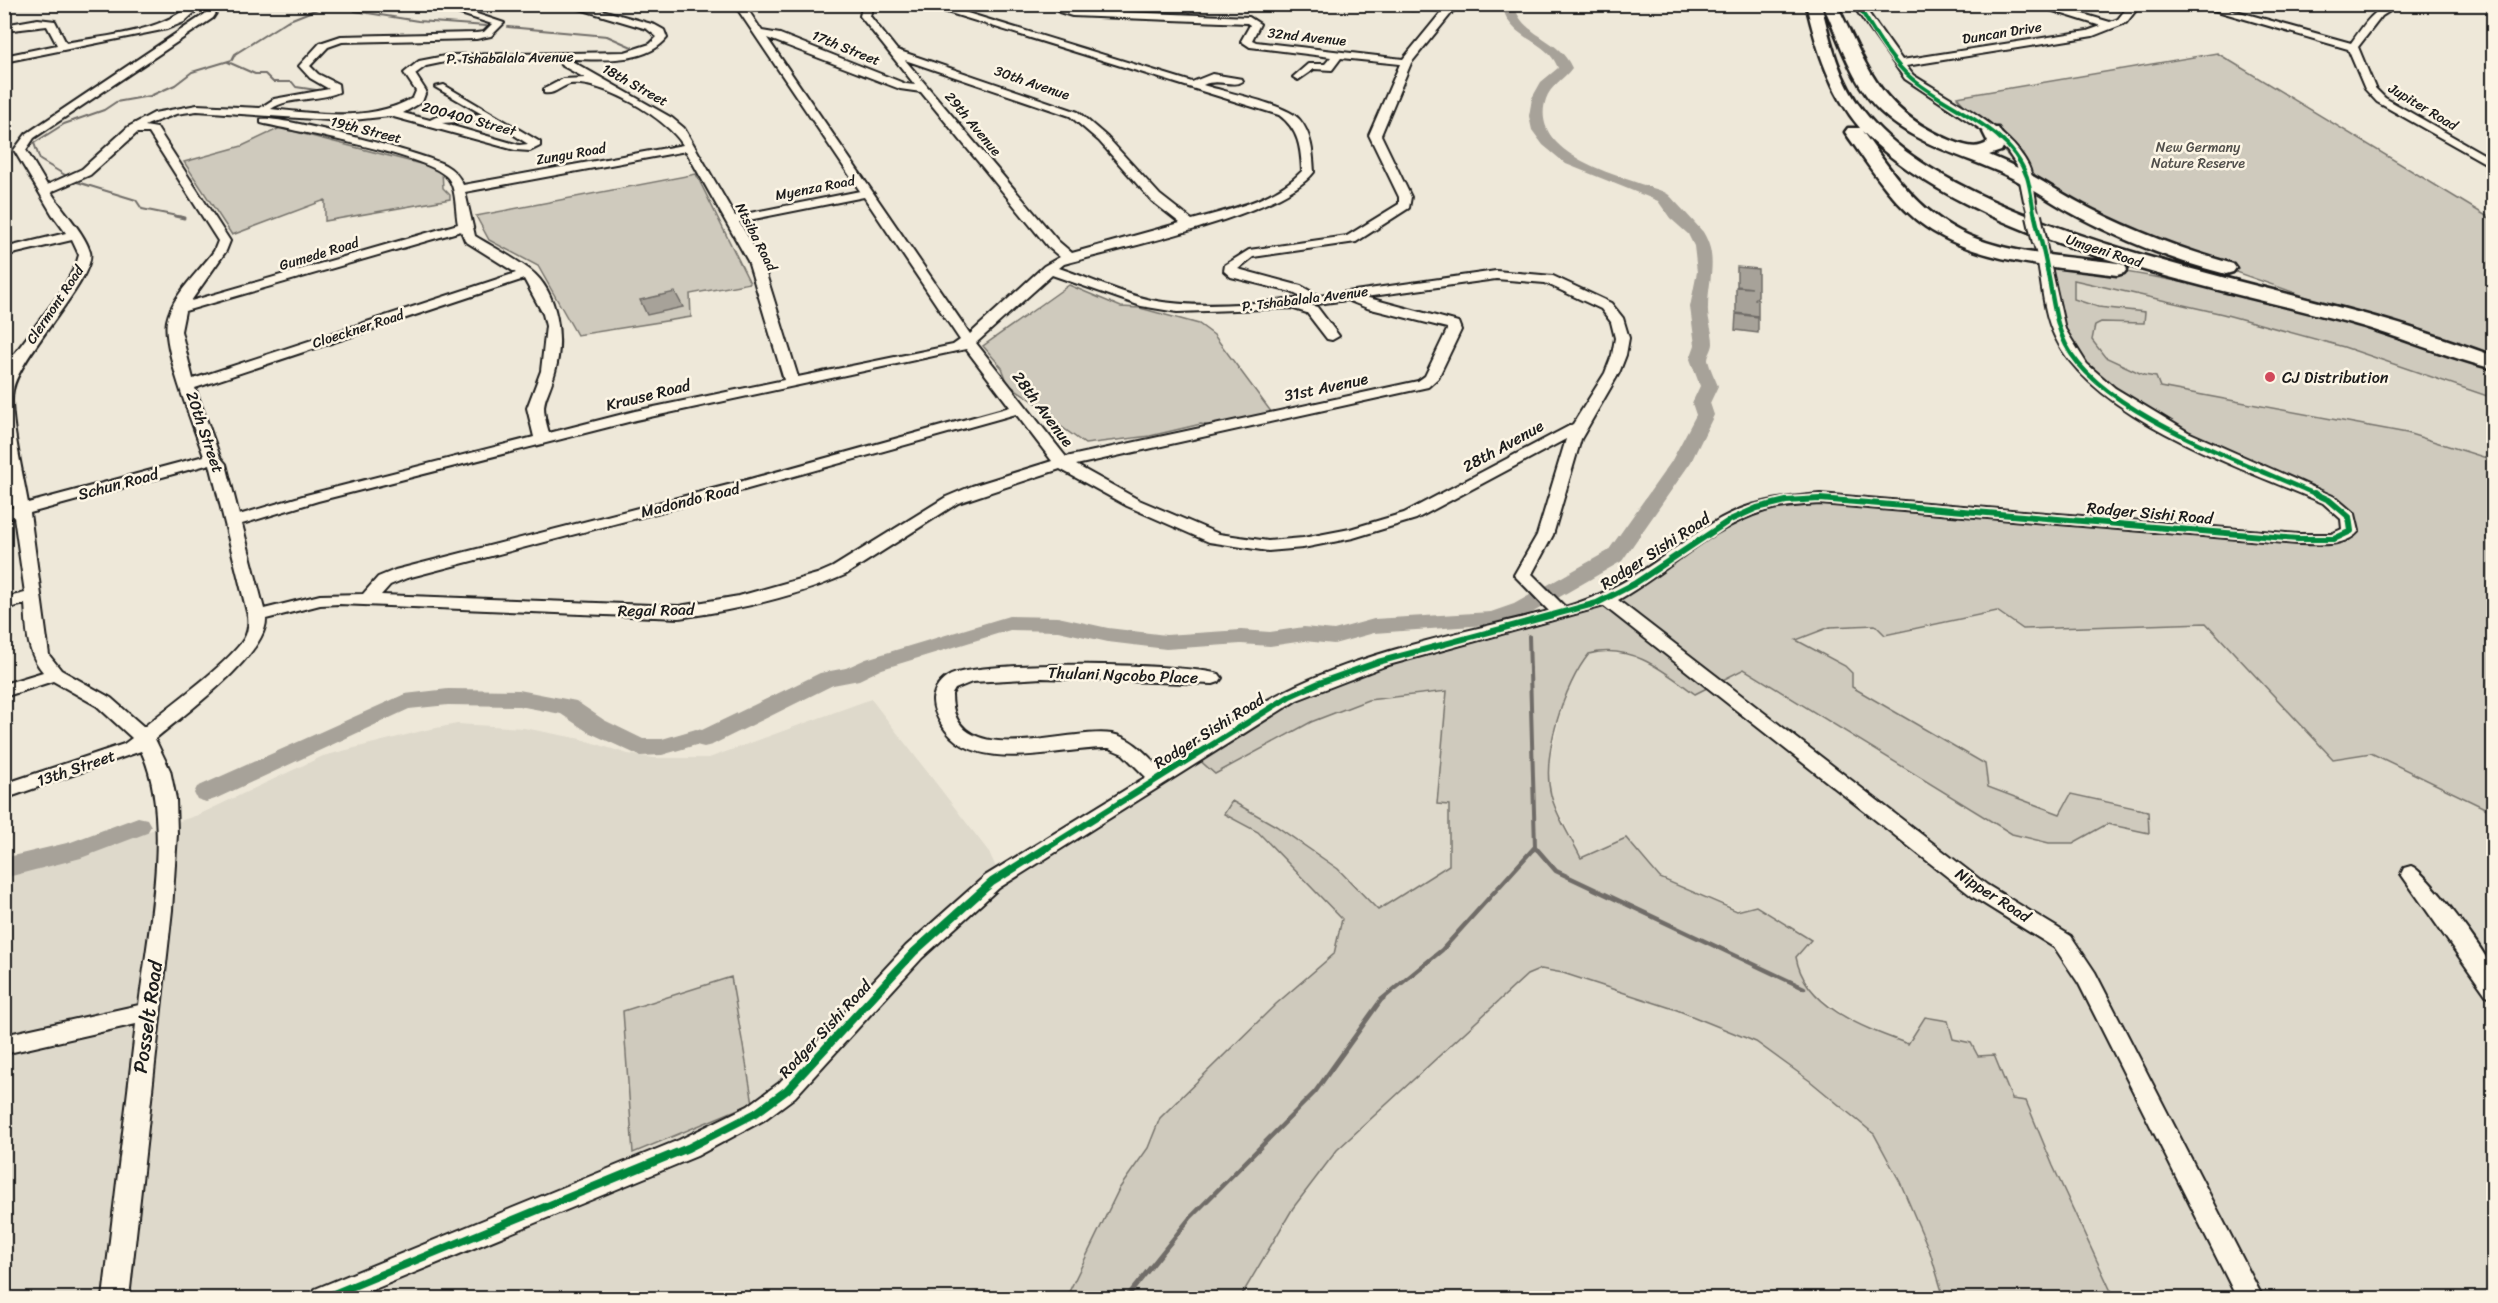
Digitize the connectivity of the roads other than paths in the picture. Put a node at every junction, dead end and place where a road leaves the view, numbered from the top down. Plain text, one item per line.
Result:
1 (435, 4) edge
2 (568, 4) edge
3 (739, 4) edge
4 (868, 4) edge
5 (1059, 4) edge
6 (1396, 4) edge
7 (1443, 4) edge
8 (1454, 4) edge
9 (1857, 4) edge
10 (1912, 4) edge
11 (2036, 4) edge
12 (2136, 4) edge
13 (2198, 4) edge
14 (2396, 4) edge
15 (931, 5) edge
16 (1825, 5) edge
17 (1898, 5) edge
18 (217, 6) edge
19 (196, 7) edge
20 (2113, 26) junction
21 (4, 28) edge
22 (1819, 28) junction
23 (758, 33) junction
24 (63, 47) junction
25 (2353, 47) junction
26 (895, 53) junction
27 (1338, 55) junction
28 (561, 56) junction
29 (4, 59) edge
30 (1406, 62) junction
31 (1898, 64) junction
32 (1334, 78) dead end
33 (1238, 81) dead end
34 (598, 82) junction
35 (1194, 86) junction
36 (440, 87) dead end
37 (924, 89) junction
38 (548, 90) dead end
39 (262, 112) junction
40 (389, 112) junction
41 (492, 117) junction
42 (422, 121) junction
43 (132, 129) junction
44 (1992, 132) junction
45 (690, 147) junction
46 (1951, 148) junction
47 (20, 150) junction
48 (4, 153) edge
49 (2493, 165) edge
50 (2027, 178) junction
51 (44, 190) junction
52 (458, 190) junction
53 (868, 193) junction
54 (2030, 201) junction
55 (2065, 202) junction
56 (732, 220) junction
57 (1190, 225) junction
58 (465, 226) junction
59 (75, 235) junction
60 (4, 252) edge
61 (2043, 252) junction
62 (1069, 258) junction
63 (1049, 269) junction
64 (527, 274) junction
65 (1347, 295) junction
66 (1315, 299) junction
67 (1292, 303) junction
68 (181, 308) junction
69 (1332, 336) dead end
70 (971, 342) junction
71 (2435, 342) junction
72 (2493, 346) edge
73 (2493, 351) edge
74 (2493, 363) edge
75 (8, 371) edge
76 (792, 381) junction
77 (189, 385) junction
78 (1019, 409) junction
79 (1577, 429) junction
80 (543, 440) junction
81 (213, 458) junction
82 (1062, 463) junction
83 (23, 510) junction
84 (4, 515) edge
85 (232, 522) junction
86 (34, 591) junction
87 (4, 594) edge
88 (1606, 599) junction
89 (368, 600) junction
90 (4, 604) edge
91 (1556, 609) junction
92 (257, 616) junction
93 (55, 675) junction
94 (1214, 678) dead end
95 (4, 691) edge
96 (145, 739) junction
97 (1159, 778) junction
98 (4, 792) edge
99 (2410, 874) dead end
100 (2493, 989) edge
101 (148, 1012) junction
102 (4, 1045) edge
103 (116, 1299) edge
104 (324, 1299) edge
105 (2250, 1299) edge

1 - 39 street
2 - 28 street, P. Tshabalala Avenue
3 - 23 street, 28th Avenue
4 - 26 street, 29th Avenue
5 - 27 street, 32nd Avenue
6 - 7 street
8 - 30 street
9 - 31 street, Rodger Sishi Road
10 - 17 street
11 - 20 street
12 - 20 street, Duncan Drive
13 - 25 street
14 - 25 street
15 - 35 street
16 - 22 highway, Umgeni Road
16 - 46 highway
16 - 73 highway, Umgeni Road
18 - 19 street
18 - 47 street
19 - 24 street
20 - 31 street, Duncan Drive
21 - 24 street
22 - 61 highway
22 - 71 highway, Umgeni Road
23 - 37 street, 17th Street
23 - 53 street, 28th Avenue
24 - 29 street
25 - 49 street, Jupiter Road
26 - 37 street, 29th Avenue
26 - 57 street, 30th Avenue
27 - 30 street, 32nd Avenue
27 - 32 street
28 - 34 street, 18th Street
28 - 40 street, P. Tshabalala Avenue
30 - 66 street
31 - 44 street, Rodger Sishi Road
33 - 35 street
34 - 38 street
34 - 45 street, 18th Street
35 - 57 street
36 - 41 street, 200400 Street
37 - 62 street, 29th Avenue
39 - 40 street, P. Tshabalala Avenue
39 - 43 street, P. Tshabalala Avenue
39 - 52 street, 19th Street
40 - 42 street, 200400 Street
41 - 42 street
41 - 42 street, 200400 Street
43 - 51 street, P. Tshabalala Avenue
43 - 68 street, 20th Street
44 - 46 highway
44 - 50 street, Rodger Sishi Road
45 - 52 street, Zungu Road
45 - 56 street, Ntsiba Road
46 - 50 highway
47 - 48 street
47 - 51 street, Clermont Road
50 - 54 street, Rodger Sishi Road
50 - 55 highway
51 - 59 street, Clermont Road
52 - 58 street
53 - 56 street, Myenza Road
53 - 70 street, 28th Avenue
54 - 55 highway
54 - 61 street, Rodger Sishi Road, bridge
55 - 72 highway
56 - 76 street, Ntsiba Road
57 - 62 street
58 - 64 street
58 - 68 street, Gumede Road
59 - 60 street
59 - 75 street, Clermont Road
61 - 71 highway
61 - 88 street, Rodger Sishi Road
62 - 63 street
63 - 67 street, P. Tshabalala Avenue
63 - 70 street, Krause Road
64 - 77 street, Cloeckner Road
64 - 80 street
65 - 66 street, P. Tshabalala Avenue
65 - 79 street, P. Tshabalala Avenue
65 - 82 street, 31st Avenue
66 - 67 street, P. Tshabalala Avenue
67 - 69 street
68 - 77 street, 20th Street
70 - 76 street, Krause Road
70 - 78 street, 28th Avenue
71 - 74 highway, Umgeni Road
75 - 83 street, Clermont Road
76 - 80 street, Krause Road
77 - 81 street, 20th Street
78 - 82 street, 28th Avenue
78 - 89 street, Madondo Road
79 - 82 street, 28th Avenue
79 - 91 street, P. Tshabalala Avenue
80 - 85 street, Krause Road
81 - 83 street, Schun Road
81 - 85 street, 20th Street
82 - 89 street, Regal Road
83 - 84 street, Schun Road
83 - 86 street, Clermont Road
85 - 92 street, 20th Street
86 - 87 street
86 - 90 street
86 - 93 street, Clermont Road
88 - 91 street, Rodger Sishi Road
88 - 105 street, Nipper Road
89 - 92 street, Regal Road
91 - 97 street, Rodger Sishi Road
92 - 96 street, 20th Street
93 - 95 street
93 - 96 street, Clermont Road
94 - 97 street, Thulani Ngcobo Place
96 - 98 street, 13th Street
96 - 101 street, Posselt Road
97 - 104 street, Rodger Sishi Road
99 - 100 street
101 - 102 street
101 - 103 street, Posselt Road

